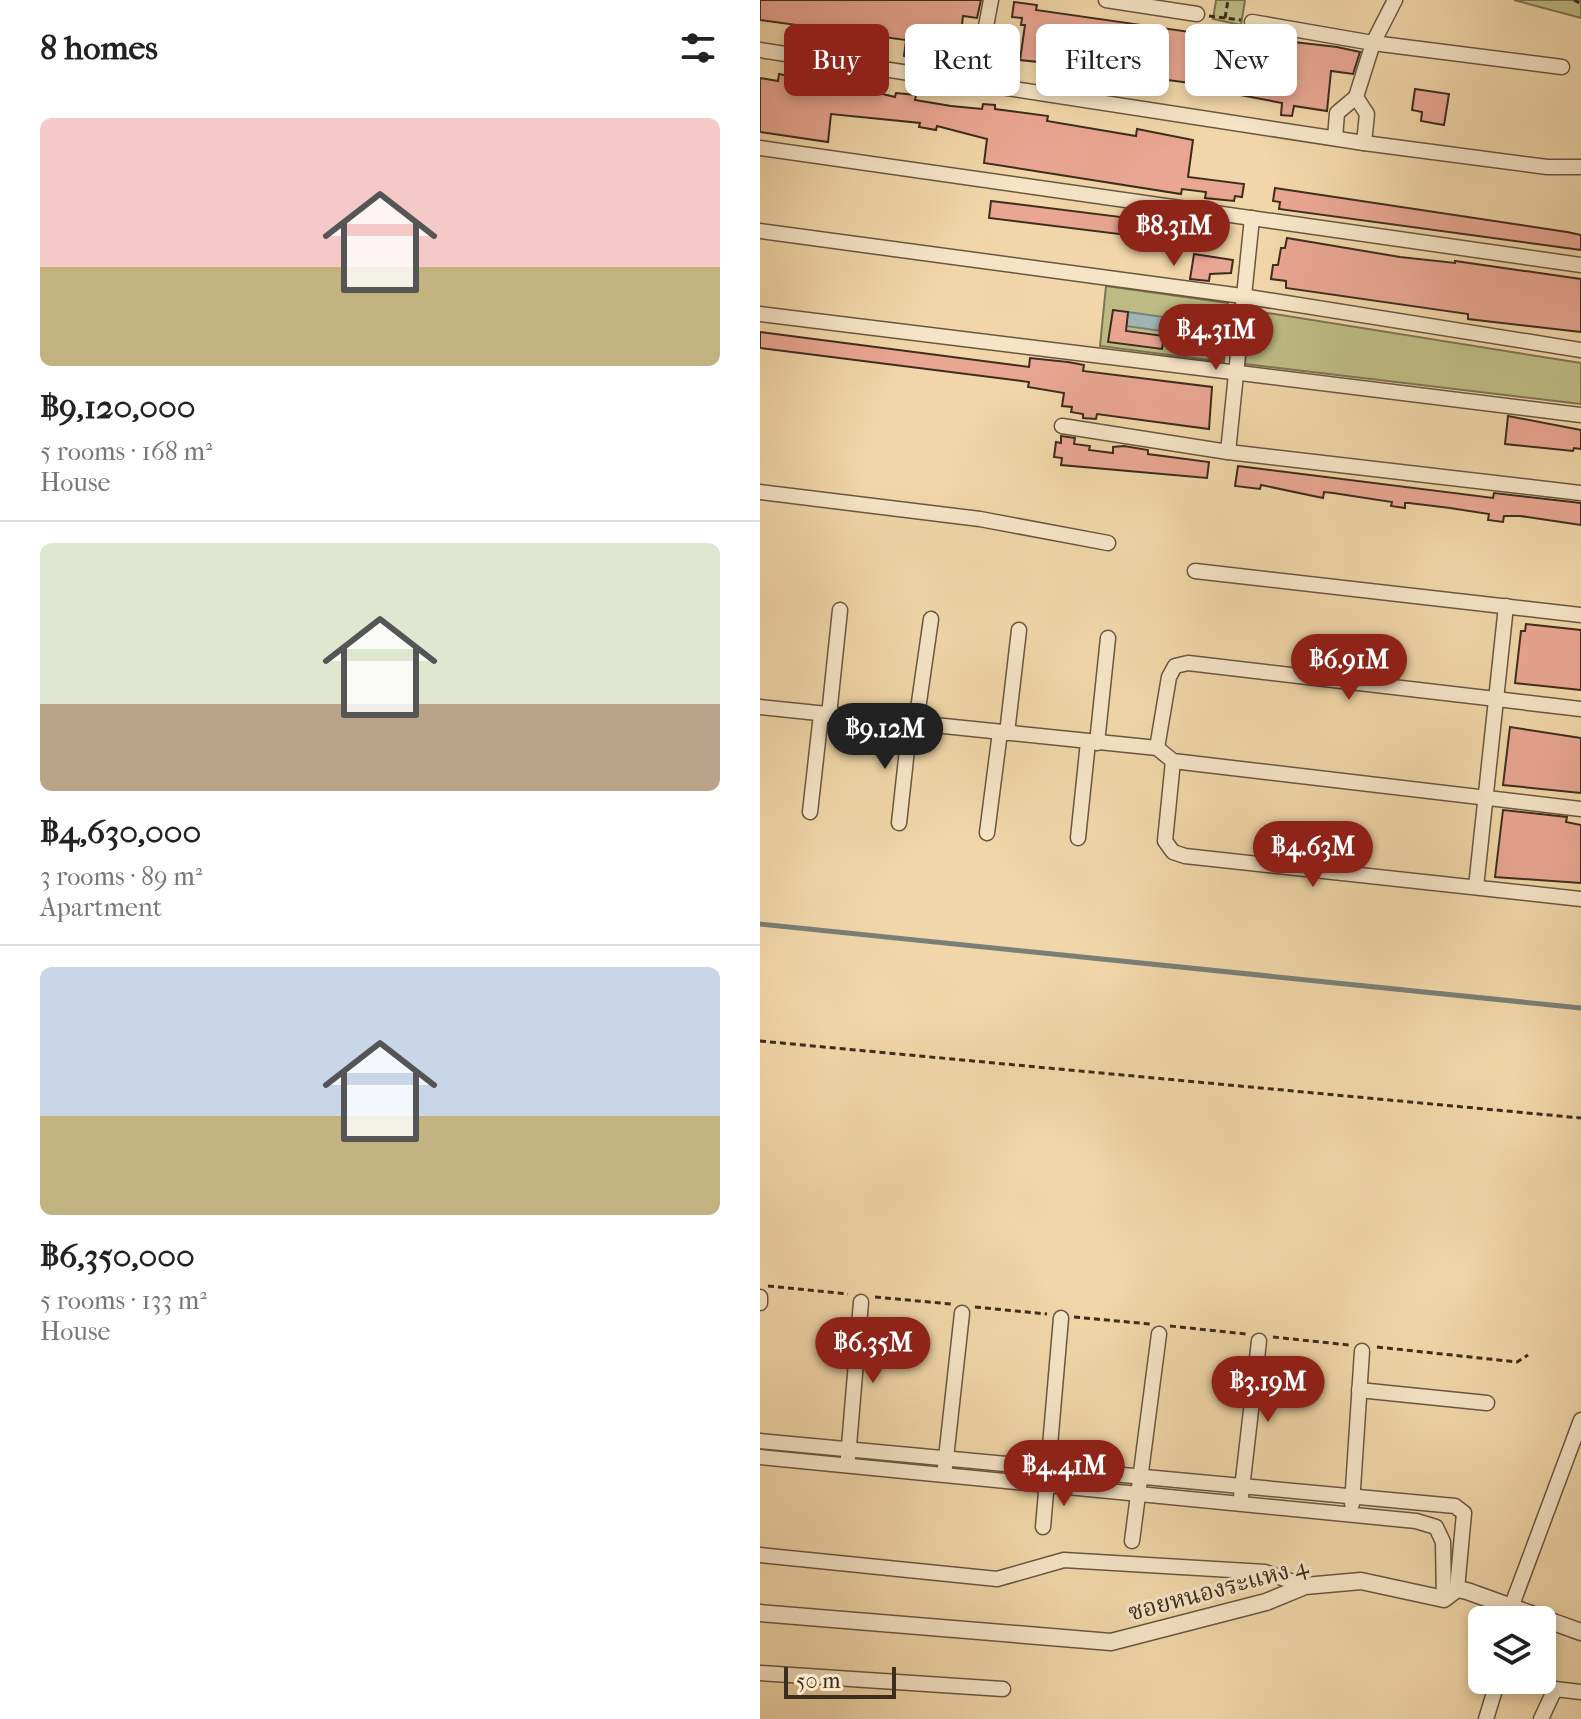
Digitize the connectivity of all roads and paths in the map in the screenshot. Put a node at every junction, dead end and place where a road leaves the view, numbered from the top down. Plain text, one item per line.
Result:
1 (991, 0) edge
2 (1106, 0) edge
3 (1228, 0) edge
4 (1395, 0) edge
5 (1574, 0) edge
6 (1581, 4) edge
7 (1197, 14) joint
8 (1225, 18) junction
9 (1252, 22) joint
10 (986, 24) edge
11 (1373, 43) junction
12 (760, 50) edge
13 (1562, 67) dead end
14 (905, 73) edge
15 (1020, 91) edge
16 (1356, 97) junction
17 (1335, 138) junction
18 (1364, 143) junction
19 (760, 148) edge
20 (1581, 167) edge
21 (1252, 218) junction
22 (760, 231) edge
23 (1581, 265) edge
24 (1242, 296) junction
25 (760, 314) edge
26 (1581, 350) edge
27 (1235, 373) junction
28 (1581, 415) edge
29 (1062, 426) dead end
30 (1228, 452) junction
31 (760, 492) edge
32 (1581, 493) edge
33 (1108, 543) dead end
34 (1195, 571) dead end
35 (1506, 606) junction
36 (840, 610) dead end
37 (1581, 615) edge
38 (931, 619) dead end
39 (1019, 630) dead end
40 (1108, 638) dead end
41 (1496, 701) junction
42 (760, 707) edge
43 (1581, 709) edge
44 (825, 715) junction
45 (913, 723) junction
46 (1004, 732) junction
47 (1092, 742) junction
48 (1157, 748) junction
49 (1173, 761) junction
50 (1488, 799) junction
51 (1581, 809) edge
52 (810, 812) dead end
53 (899, 823) dead end
54 (987, 833) dead end
55 (1078, 838) dead end
56 (1476, 887) junction
57 (1581, 899) edge
58 (760, 1041) edge
59 (1581, 1118) edge
60 (760, 1285) edge
61 (862, 1298) junction
62 (962, 1313) dead end
63 (1061, 1318) dead end
64 (1161, 1328) junction
65 (1257, 1337) junction
66 (1365, 1348) junction
67 (1528, 1355) dead end
68 (1359, 1390) junction
69 (1487, 1403) dead end
70 (1581, 1420) edge
71 (760, 1441) edge
72 (848, 1450) junction
73 (760, 1457) edge
74 (946, 1459) junction
75 (848, 1466) junction
76 (1048, 1469) junction
77 (943, 1475) junction
78 (1141, 1477) junction
79 (1047, 1486) junction
80 (1240, 1487) junction
81 (1139, 1495) junction
82 (1353, 1496) junction
83 (1241, 1505) junction
84 (1352, 1512) junction
85 (1043, 1527) dead end
86 (1132, 1541) dead end
87 (760, 1555) edge
88 (1305, 1586) junction
89 (1450, 1594) junction
90 (1497, 1606) edge
91 (1518, 1606) edge
92 (760, 1613) edge
93 (1556, 1624) edge
94 (1581, 1632) edge
95 (760, 1673) edge
96 (1003, 1689) dead end
97 (1581, 1692) edge
98 (1494, 1694) edge
99 (1486, 1719) edge
100 (1541, 1719) edge

1 - 10 street
2 - 7 street
3 - 8 path
4 - 11 street
5 - 6 path
7 - 8 path
8 - 9 path
9 - 11 street
11 - 13 street
11 - 16 street
12 - 14 street
15 - 17 street
16 - 17 street
16 - 18 street
17 - 18 street
18 - 20 street
19 - 21 street
21 - 23 street
21 - 24 street
22 - 24 street
24 - 26 street
24 - 27 street
25 - 27 street
27 - 28 street
27 - 30 street
29 - 30 street
30 - 32 street
31 - 33 street
34 - 35 street
35 - 37 street
35 - 41 street
36 - 44 street
38 - 45 street
39 - 46 street
40 - 47 street
41 - 43 street
41 - 48 street
41 - 50 street
42 - 44 street
44 - 45 street
44 - 52 street
45 - 46 street
45 - 53 street
46 - 47 street
46 - 54 street
47 - 48 street
47 - 55 street
48 - 49 street
49 - 50 street
49 - 56 street
50 - 51 street
50 - 56 street
56 - 57 street
58 - 59 path
60 - 61 path
61 - 64 path
61 - 72 street
62 - 74 street
63 - 76 street
64 - 65 path
64 - 78 street
65 - 66 path
65 - 80 street
66 - 67 path
66 - 68 street
68 - 69 street
68 - 82 street
70 - 91 street
71 - 72 street
72 - 74 street
72 - 75 street
73 - 75 street
74 - 76 street
74 - 77 street
75 - 77 street
76 - 78 street
76 - 79 street
77 - 79 street
78 - 80 street
78 - 81 street
79 - 81 street
79 - 85 street
80 - 82 street
80 - 83 street
81 - 83 street
81 - 86 street
82 - 84 street
82 - 89 street
83 - 84 street
84 - 89 street
87 - 88 street
88 - 89 street, ซอยหนองระแหง 4
88 - 92 street, ซอยหนองระแหง 4
89 - 90 street, ซอยหนองระแหง 4
93 - 94 street, ซอยหนองระแหง 4
95 - 96 street
97 - 100 street
98 - 99 street

